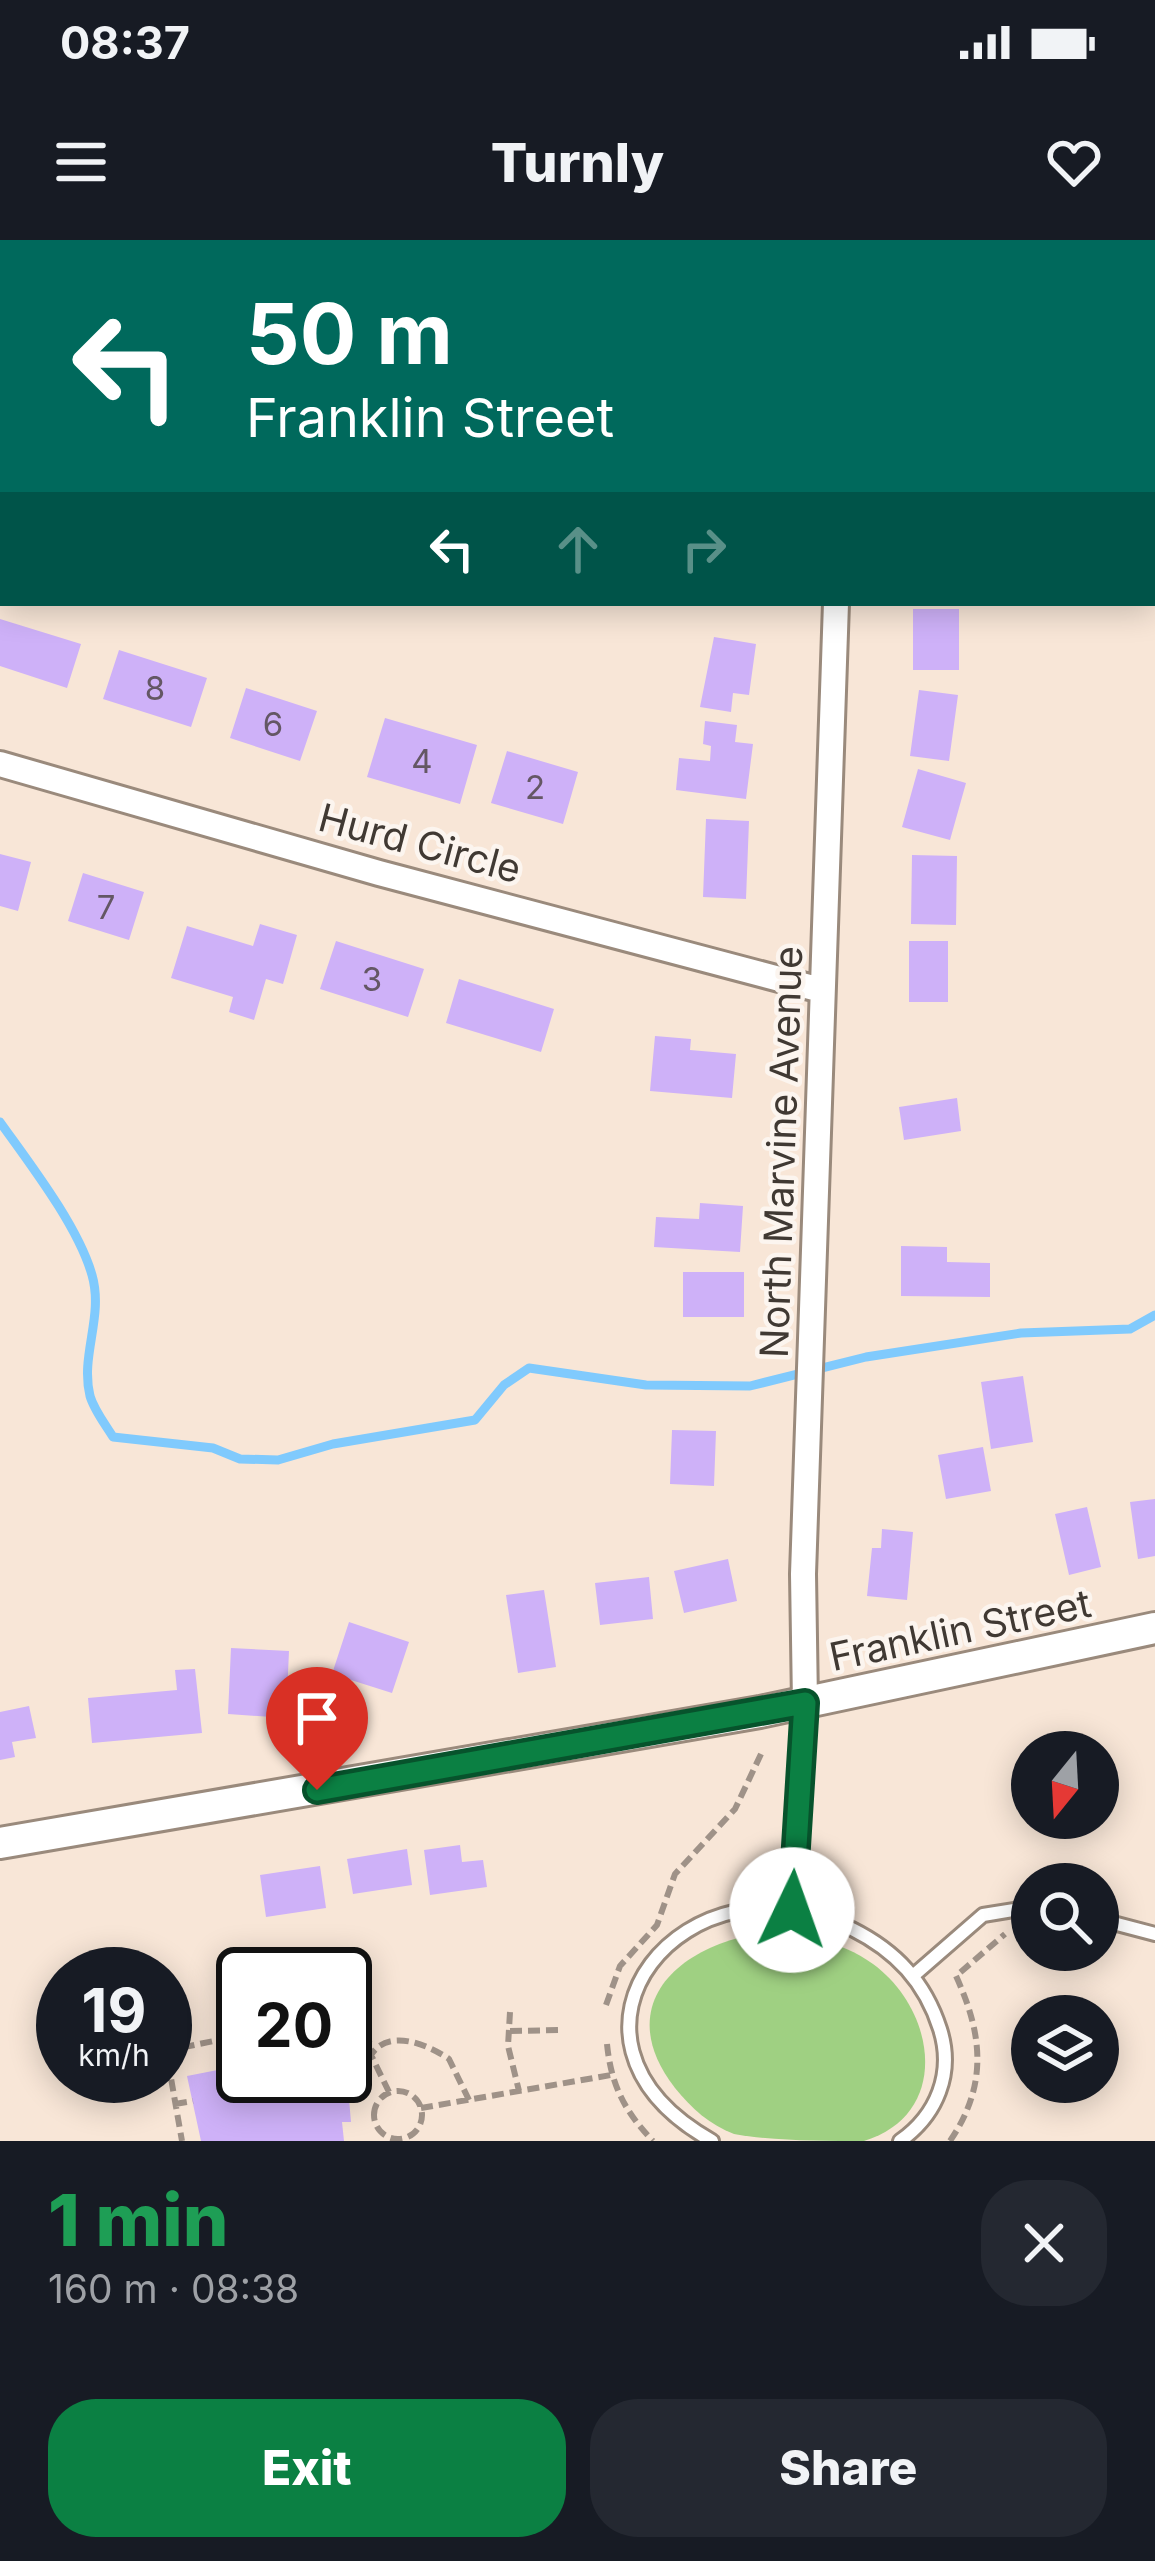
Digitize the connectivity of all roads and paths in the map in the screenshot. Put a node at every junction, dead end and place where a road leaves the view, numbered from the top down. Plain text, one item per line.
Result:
1 (836, 606) edge
2 (0, 764) edge
3 (821, 990) junction
4 (1155, 1628) edge
5 (805, 1703) junction
6 (762, 1752) dead end
7 (0, 1843) edge
8 (1011, 1907) edge
9 (792, 1910) junction
10 (1011, 1911) edge
11 (1119, 1925) edge
12 (1155, 1934) edge
13 (914, 1976) junction
14 (606, 2005) dead end
15 (510, 2012) dead end
16 (560, 2030) dead end
17 (508, 2031) junction
18 (607, 2044) dead end
19 (372, 2045) edge
20 (374, 2048) junction
21 (611, 2075) junction
22 (520, 2091) junction
23 (389, 2092) junction
24 (469, 2100) junction
25 (193, 2101) dead end
26 (176, 2104) joint
27 (421, 2108) junction
28 (384, 2138) edge
29 (182, 2141) edge
30 (653, 2141) edge
31 (712, 2141) edge
32 (900, 2141) edge
33 (950, 2141) edge

1 - 3 street, North Marvine Avenue
2 - 3 street, Hurd Circle
3 - 5 street, North Marvine Avenue
4 - 5 street, Franklin Street
5 - 7 street, Franklin Street
5 - 9 lane
6 - 14 path
8 - 13 lane
9 - 13 lane
9 - 31 lane
10 - 33 path
11 - 12 lane
13 - 32 lane
15 - 17 path
16 - 17 path
17 - 22 path
18 - 21 path
19 - 20 path
20 - 23 path
20 - 24 path
21 - 22 path
21 - 30 path
22 - 24 path
23 - 27 path
23 - 28 path
24 - 27 path
25 - 26 path
26 - 29 path
27 - 28 path

